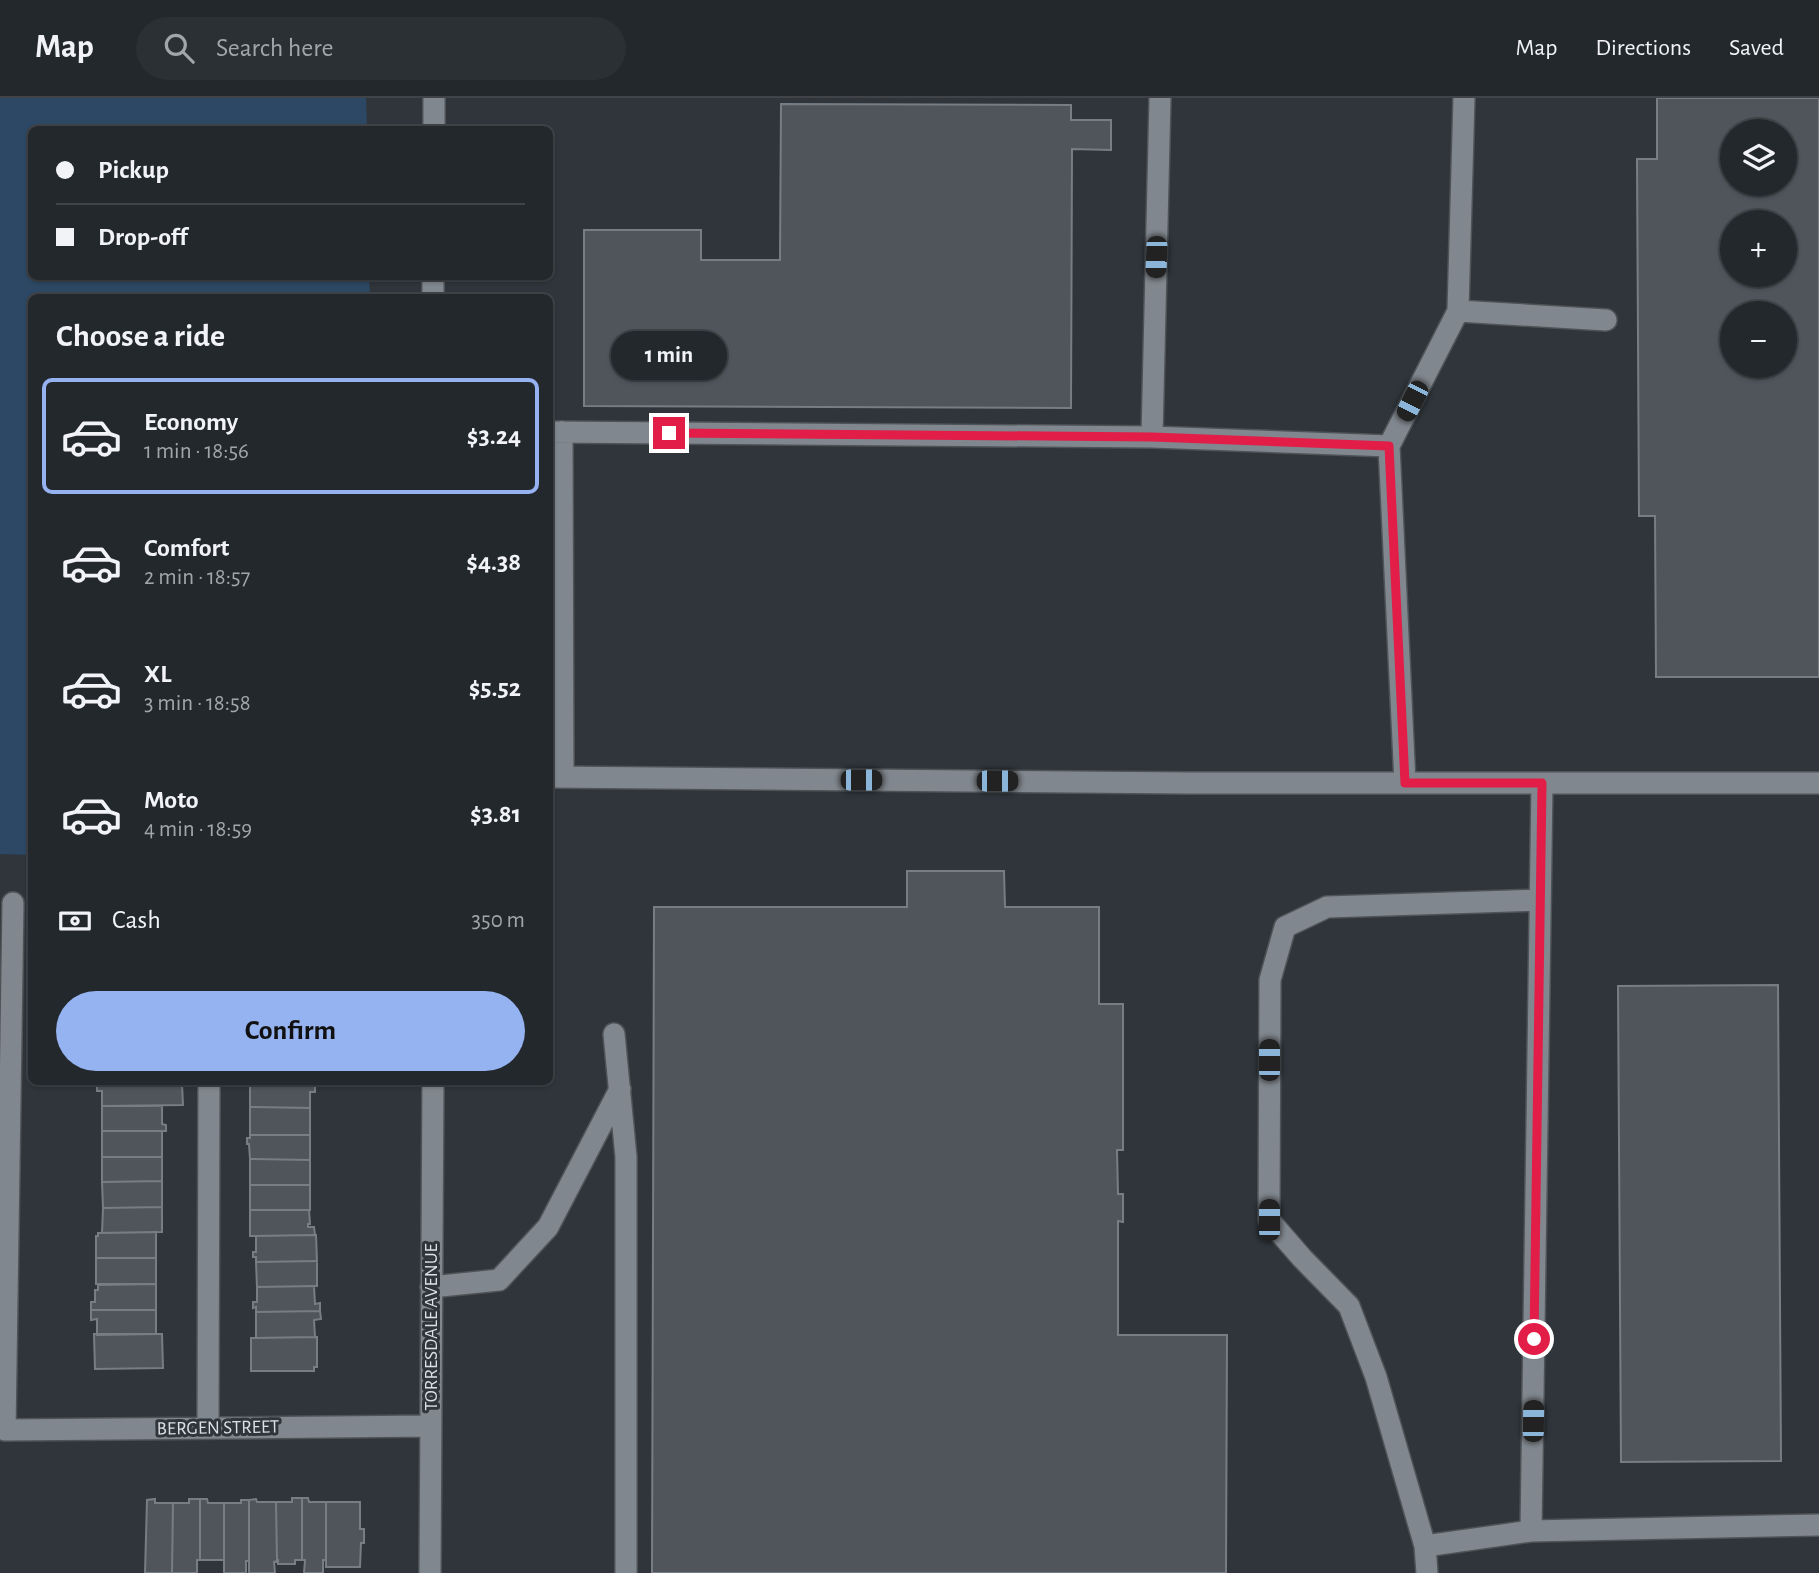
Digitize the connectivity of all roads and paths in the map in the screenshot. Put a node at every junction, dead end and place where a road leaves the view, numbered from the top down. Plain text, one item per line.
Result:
1 (434, 98) edge
2 (1160, 98) edge
3 (1464, 98) edge
4 (434, 126) edge
5 (1458, 311) junction
6 (1606, 320) dead end
7 (556, 432) edge
8 (1152, 437) junction
9 (1389, 446) junction
10 (556, 778) edge
11 (1405, 783) junction
12 (1542, 783) junction
13 (1819, 783) edge
14 (1541, 900) junction
15 (15, 903) edge
16 (614, 1034) dead end
17 (209, 1085) edge
18 (433, 1085) edge
19 (620, 1089) junction
20 (431, 1287) junction
21 (431, 1426) junction
22 (208, 1428) junction
23 (1819, 1525) edge
24 (1531, 1531) junction
25 (1425, 1546) junction
26 (430, 1573) edge
27 (626, 1573) edge
28 (1427, 1573) edge

1 - 4 street
2 - 8 street
3 - 5 street
5 - 6 street
5 - 9 street
7 - 8 street
7 - 10 street
8 - 9 street
9 - 11 street
10 - 11 street
11 - 12 street
12 - 13 street
12 - 14 street
14 - 24 street
14 - 25 street
15 - 22 street, BERGEN STREET
16 - 19 street
17 - 22 street
18 - 20 street, TORRESDALE AVENUE
19 - 20 street
19 - 27 street
20 - 21 street, TORRESDALE AVENUE
21 - 22 street, BERGEN STREET
21 - 26 street, TORRESDALE AVENUE
23 - 24 street
24 - 25 street
25 - 28 street

